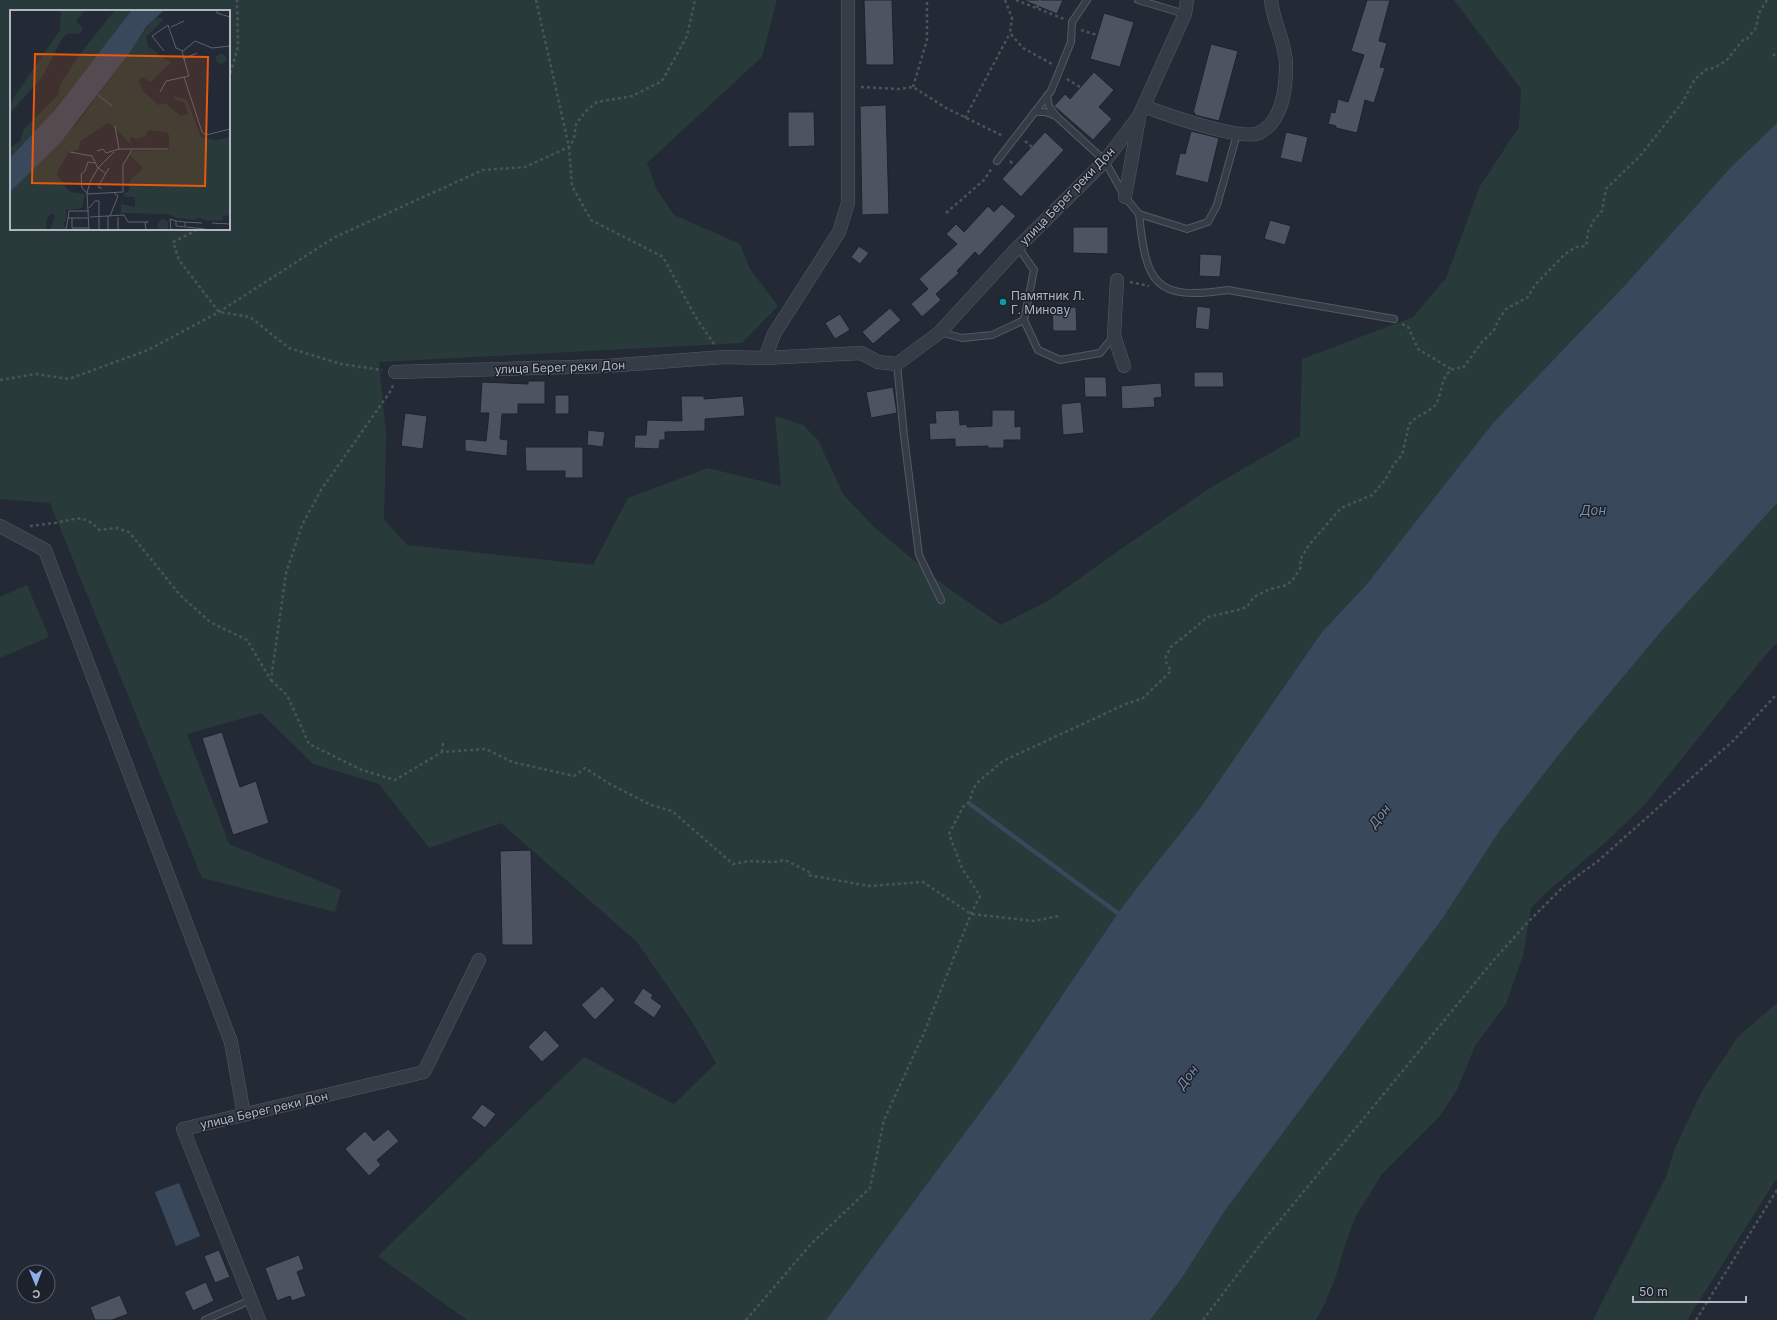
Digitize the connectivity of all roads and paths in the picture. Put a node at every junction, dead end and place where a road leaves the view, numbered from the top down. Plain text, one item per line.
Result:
1 (237, 0) edge
2 (536, 0) edge
3 (695, 0) edge
4 (848, 0) edge
5 (927, 0) edge
6 (1005, 0) edge
7 (1016, 0) edge
8 (1040, 0) edge
9 (1087, 0) edge
10 (1138, 0) edge
11 (1188, 0) edge
12 (1271, 0) edge
13 (1767, 0) edge
14 (1037, 8) junction
15 (1185, 14) junction
16 (1071, 24) junction
17 (1010, 33) junction
18 (1097, 35) dead end
19 (1777, 52) edge
20 (1773, 56) dead end
21 (1060, 71) junction
22 (230, 75) edge
23 (848, 86) junction
24 (913, 87) junction
25 (1080, 87) dead end
26 (1047, 96) junction
27 (1142, 111) junction
28 (1035, 112) junction
29 (1056, 116) junction
30 (965, 118) junction
31 (1236, 134) junction
32 (1013, 140) junction
33 (569, 147) junction
34 (997, 161) joint
35 (1105, 161) junction
36 (1125, 197) junction
37 (946, 213) dead end
38 (1139, 214) junction
39 (196, 230) edge
40 (1018, 247) junction
41 (1117, 280) joint
42 (1165, 289) junction
43 (219, 312) junction
44 (1394, 319) joint
45 (1024, 320) junction
46 (940, 332) junction
47 (1114, 336) junction
48 (724, 357) junction
49 (765, 358) junction
50 (897, 364) junction
51 (1124, 366) dead end
52 (1451, 369) junction
53 (395, 372) junction
54 (0, 380) edge
55 (0, 526) edge
56 (26, 527) dead end
57 (941, 600) dead end
58 (271, 680) junction
59 (1777, 694) edge
60 (443, 744) dead end
61 (442, 752) junction
62 (971, 914) junction
63 (1059, 916) dead end
64 (479, 960) dead end
65 (244, 1115) junction
66 (1777, 1190) edge
67 (251, 1300) junction
68 (205, 1320) edge
69 (259, 1320) edge
70 (746, 1320) edge
71 (1203, 1320) edge
72 (1696, 1320) edge

1 - 22 path
2 - 33 path
3 - 33 path
4 - 23 street
5 - 24 path
6 - 17 path
7 - 14 path
8 - 14 path
9 - 16 lane
10 - 15 lane
11 - 15 street, улица Берег реки Дон
12 - 31 street
13 - 52 path
14 - 16 path
15 - 27 street, улица Берег реки Дон
16 - 18 path
16 - 21 lane
17 - 21 path
17 - 30 path
19 - 20 path
21 - 25 path
21 - 26 lane
23 - 24 path
23 - 49 street
24 - 30 path
26 - 28 lane
26 - 29 lane
27 - 31 street
27 - 35 street, улица Берег реки Дон
27 - 36 street
28 - 29 lane
28 - 32 lane
29 - 35 lane
30 - 32 path
31 - 38 lane
32 - 34 lane
33 - 43 path
33 - 48 path
34 - 37 path
35 - 36 lane
35 - 40 street, улица Берег реки Дон
36 - 38 lane
38 - 42 lane
39 - 43 path
40 - 45 lane
40 - 46 street, улица Берег реки Дон
41 - 42 path
41 - 47 street
42 - 44 lane
43 - 53 path
43 - 54 path
44 - 52 path
45 - 46 lane
45 - 47 lane
46 - 50 street, улица Берег реки Дон
47 - 51 street
48 - 49 street, улица Берег реки Дон
48 - 53 street, улица Берег реки Дон
49 - 50 street, улица Берег реки Дон
50 - 57 lane
52 - 62 path
53 - 58 path
55 - 65 street
56 - 58 path
58 - 61 path
59 - 71 path
60 - 61 path
61 - 62 path
62 - 63 path
62 - 70 path
64 - 65 street, улица Берег реки Дон
65 - 67 street, улица Берег реки Дон
66 - 72 path
67 - 68 lane
67 - 69 street, улица Берег реки Дон

